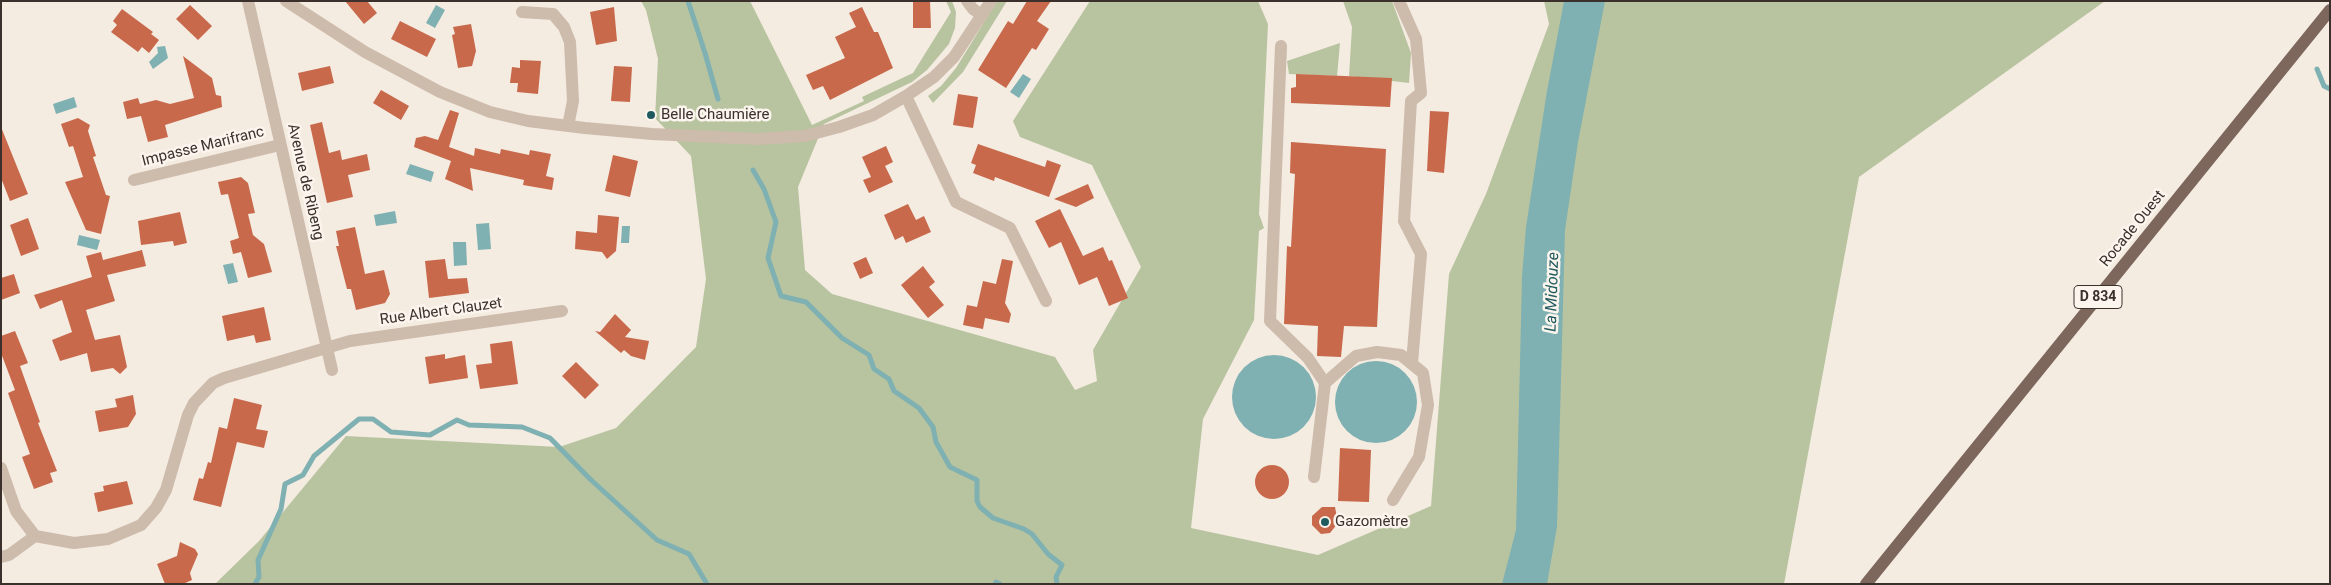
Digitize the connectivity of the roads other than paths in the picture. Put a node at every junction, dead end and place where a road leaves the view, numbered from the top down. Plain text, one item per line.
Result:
1 (248, 1) edge
2 (967, 1) edge
3 (991, 1) edge
4 (1399, 1) edge
5 (295, 3) edge
6 (2330, 10) edge
7 (522, 12) dead end
8 (982, 15) junction
9 (1281, 46) dead end
10 (906, 96) junction
11 (568, 126) junction
12 (280, 145) junction
13 (134, 180) dead end
14 (1046, 301) dead end
15 (562, 311) dead end
16 (326, 348) junction
17 (1412, 363) junction
18 (332, 370) dead end
19 (1325, 383) junction
20 (1, 468) edge
21 (1314, 477) dead end
22 (1393, 500) dead end
23 (35, 536) junction
24 (1, 558) edge
25 (1866, 584) edge

1 - 12 street, Avenue de Ribeng
2 - 8 street
3 - 8 street
4 - 17 street
5 - 11 street
6 - 25 main road, Rocade Ouest / D 834
7 - 11 street
8 - 10 street
9 - 19 street
10 - 11 street
10 - 14 street
12 - 13 street, Impasse Marifranc
12 - 16 street, Avenue de Ribeng
15 - 16 street, Rue Albert Clauzet
16 - 18 street, Avenue de Ribeng
16 - 23 street, Rue Albert Clauzet
17 - 19 street
17 - 22 street
19 - 21 street
20 - 23 street
23 - 24 street

